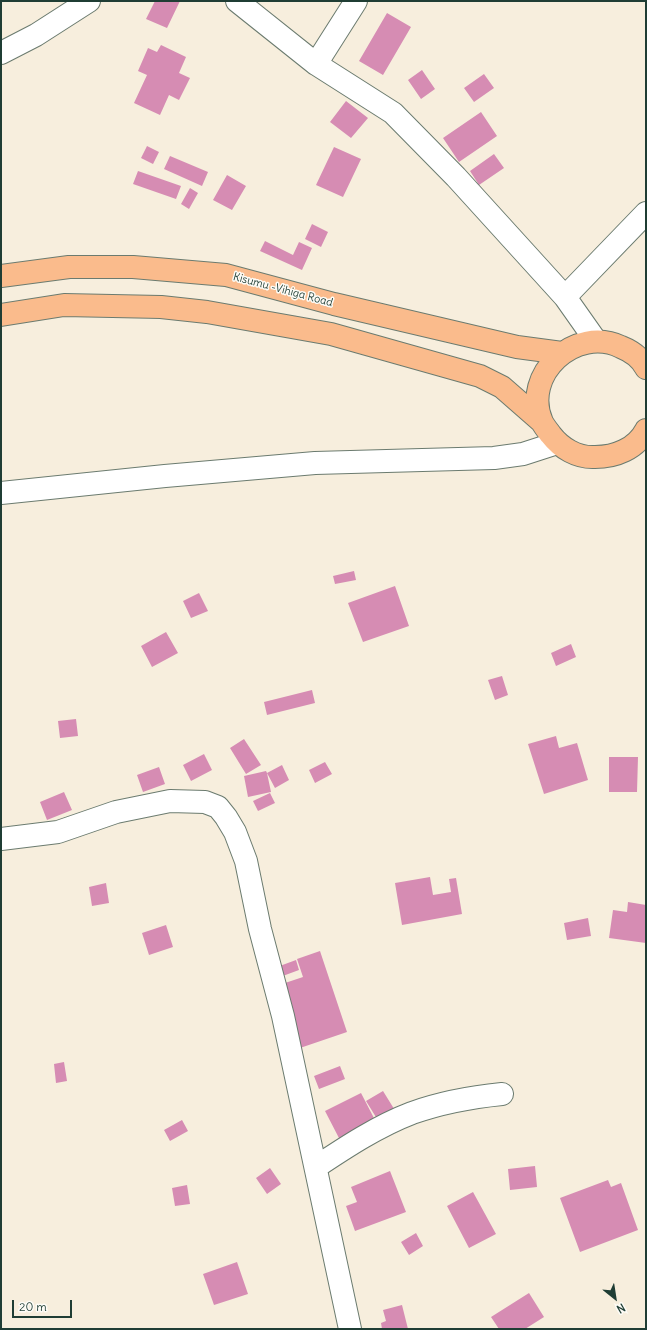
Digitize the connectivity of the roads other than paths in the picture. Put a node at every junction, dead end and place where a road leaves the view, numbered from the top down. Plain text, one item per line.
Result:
1 (89, 1) edge
2 (238, 1) edge
3 (356, 1) edge
4 (1, 53) edge
5 (316, 64) junction
6 (646, 213) edge
7 (1, 276) edge
8 (564, 298) junction
9 (1, 315) edge
10 (596, 341) junction
11 (562, 353) junction
12 (646, 368) edge
13 (542, 422) junction
14 (646, 430) edge
15 (557, 443) junction
16 (637, 453) edge
17 (1, 493) edge
18 (1, 839) edge
19 (502, 1094) dead end
20 (316, 1167) junction
21 (350, 1329) edge

1 - 4 street
2 - 5 street
3 - 5 street
5 - 8 street
6 - 8 street
7 - 11 highway, Kisumu -Vihiga Road
8 - 10 street
9 - 13 highway
10 - 11 highway
10 - 12 highway
11 - 13 highway
13 - 15 highway
14 - 16 highway
15 - 16 highway
15 - 17 street
18 - 20 street
19 - 20 street
20 - 21 street

